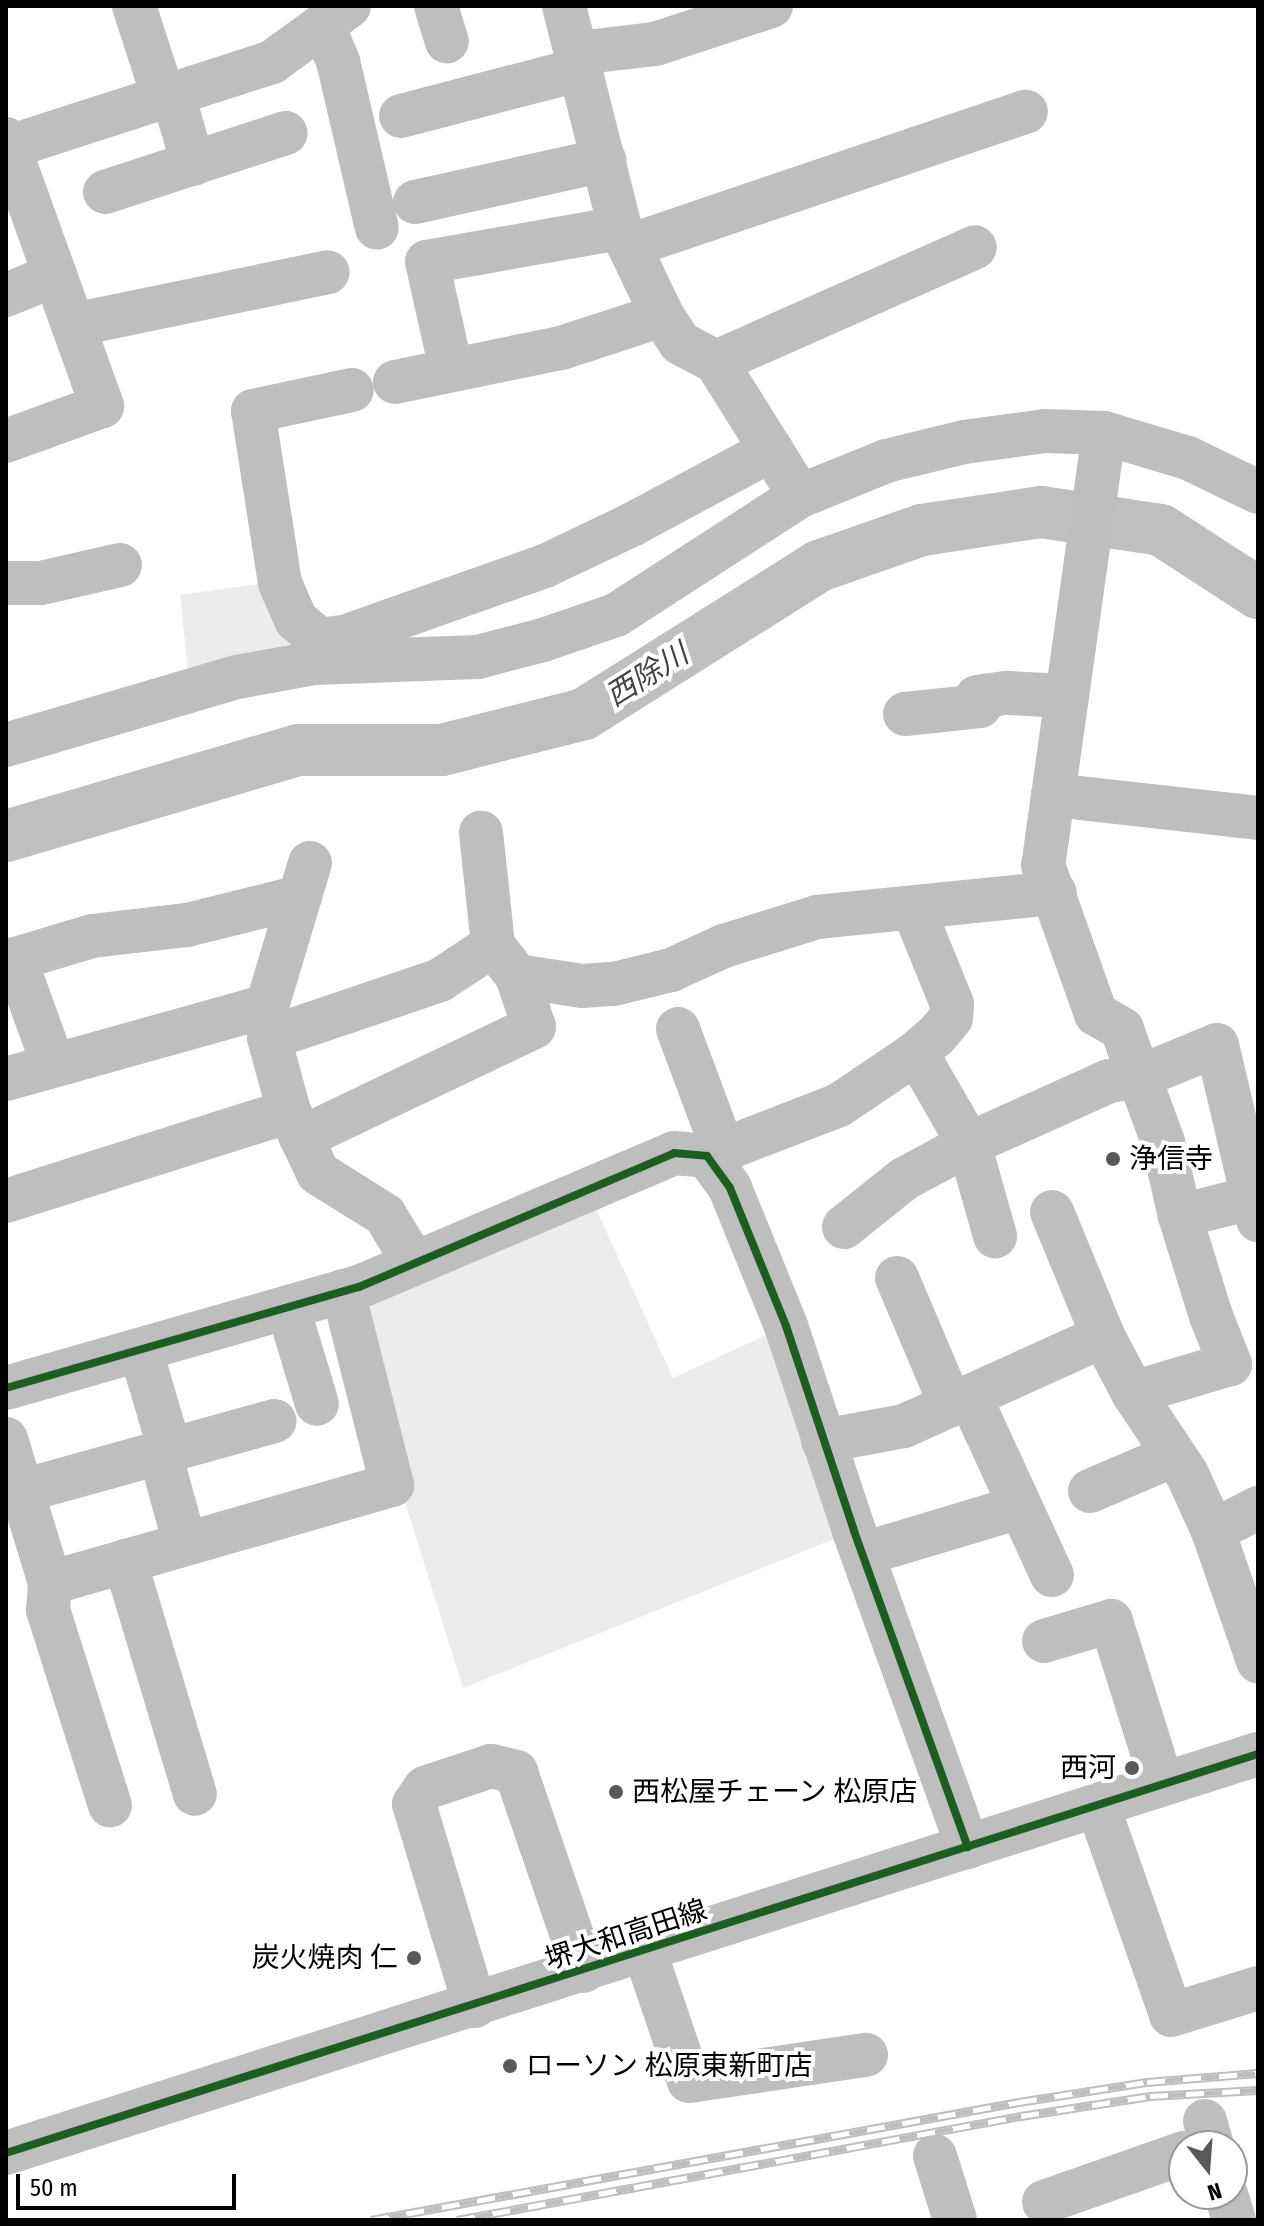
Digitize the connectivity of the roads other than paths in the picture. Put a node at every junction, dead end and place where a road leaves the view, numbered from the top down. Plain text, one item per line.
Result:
1 (134, 6) edge
2 (564, 6) edge
3 (771, 6) edge
4 (336, 16) edge
5 (580, 61) junction
6 (167, 94) junction
7 (1026, 112) dead end
8 (401, 116) dead end
9 (286, 133) dead end
10 (7, 145) edge
11 (604, 160) junction
12 (193, 164) junction
13 (105, 192) dead end
14 (415, 202) dead end
15 (377, 228) dead end
16 (624, 237) junction
17 (975, 247) dead end
18 (328, 272) dead end
19 (55, 275) junction
20 (6, 295) edge
21 (662, 315) junction
22 (73, 325) junction
23 (716, 362) junction
24 (451, 369) junction
25 (395, 382) dead end
26 (352, 390) dead end
27 (1104, 433) junction
28 (6, 441) edge
29 (771, 450) junction
30 (1258, 492) edge
31 (800, 496) junction
32 (120, 565) dead end
33 (6, 583) edge
34 (317, 652) junction
35 (1067, 696) junction
36 (905, 714) dead end
37 (6, 745) edge
38 (1053, 795) junction
39 (1258, 818) edge
40 (481, 833) dead end
41 (1055, 893) junction
42 (913, 908) junction
43 (10, 960) edge
44 (505, 960) junction
45 (268, 1022) junction
46 (678, 1029) dead end
47 (913, 1055) junction
48 (53, 1064) junction
49 (1242, 1073) edge
50 (1139, 1077) junction
51 (6, 1079) edge
52 (295, 1125) junction
53 (969, 1144) junction
54 (715, 1153) junction
55 (6, 1201) edge
56 (1254, 1209) edge
57 (1052, 1212) dead end
58 (1180, 1216) junction
59 (844, 1227) dead end
60 (995, 1236) dead end
61 (414, 1263) junction
62 (897, 1278) dead end
63 (343, 1291) junction
64 (288, 1308) junction
65 (1103, 1336) junction
66 (141, 1352) junction
67 (6, 1388) edge
68 (1133, 1393) junction
69 (960, 1401) junction
70 (317, 1404) dead end
71 (274, 1421) dead end
72 (6, 1439) edge
73 (823, 1441) junction
74 (165, 1451) junction
75 (1174, 1455) junction
76 (22, 1491) junction
77 (1090, 1491) dead end
78 (1020, 1507) junction
79 (1258, 1508) edge
80 (1213, 1531) junction
81 (185, 1544) junction
82 (863, 1554) junction
83 (125, 1561) junction
84 (1052, 1575) dead end
85 (50, 1583) junction
86 (1044, 1641) dead end
87 (1258, 1661) edge
88 (1258, 1754) edge
89 (1162, 1784) junction
90 (195, 1794) dead end
91 (110, 1805) dead end
92 (1098, 1806) junction
93 (968, 1847) junction
94 (645, 1952) junction
95 (584, 1971) junction
96 (1258, 1988) edge
97 (475, 2006) junction
98 (866, 2055) dead end
99 (6, 2153) edge
100 (1168, 2155) edge
101 (935, 2156) dead end
102 (1044, 2202) dead end
103 (1258, 2202) edge
104 (955, 2220) edge
105 (1246, 2220) edge

1 - 6 street
2 - 5 street
3 - 5 street
4 - 6 street
4 - 15 street
5 - 8 street
5 - 11 street
6 - 10 street
6 - 12 street
7 - 16 street
9 - 12 street
10 - 19 street
11 - 14 street
11 - 16 street
12 - 13 street
16 - 21 street
16 - 24 street
17 - 23 street
18 - 22 street
19 - 20 street
19 - 22 street
21 - 23 street
21 - 24 street
22 - 28 street
23 - 29 street
24 - 25 street
26 - 34 street
27 - 30 street
27 - 31 street
27 - 35 street
29 - 31 street
29 - 34 street
31 - 34 street
32 - 33 street
34 - 37 street
35 - 36 street
35 - 38 street
38 - 39 street
38 - 41 street
40 - 44 street
41 - 42 street
41 - 50 street
42 - 44 street
42 - 47 street
43 - 45 street
43 - 48 street
44 - 45 street
44 - 52 street
45 - 48 street
45 - 52 street
46 - 54 street
47 - 53 street
47 - 54 street
48 - 51 street
49 - 50 street
49 - 56 street
50 - 53 street
50 - 58 street
52 - 55 street
52 - 61 street
53 - 59 street
53 - 60 street
54 - 61 street
54 - 73 street
56 - 58 street
57 - 65 street
58 - 68 street
61 - 63 street
62 - 69 street
63 - 64 street
63 - 81 street
64 - 66 street
64 - 70 street
65 - 68 street
65 - 69 street
66 - 67 street
66 - 74 street
68 - 75 street
69 - 73 street
69 - 78 street
71 - 74 street
72 - 76 street
73 - 82 street
74 - 76 street
74 - 81 street
75 - 77 street
75 - 80 street
76 - 85 street
78 - 82 street
78 - 84 street
79 - 80 street
80 - 87 street
81 - 83 street
82 - 93 street
83 - 85 street
83 - 90 street
85 - 91 street
86 - 89 street
88 - 89 street, 堺大和高田線
89 - 92 street, 堺大和高田線
92 - 93 street, 堺大和高田線
92 - 96 street
93 - 94 street, 堺大和高田線
94 - 95 street, 堺大和高田線
94 - 98 street
95 - 97 street, 堺大和高田線
95 - 97 street
97 - 99 street, 堺大和高田線
100 - 102 street
101 - 104 street
103 - 105 street

